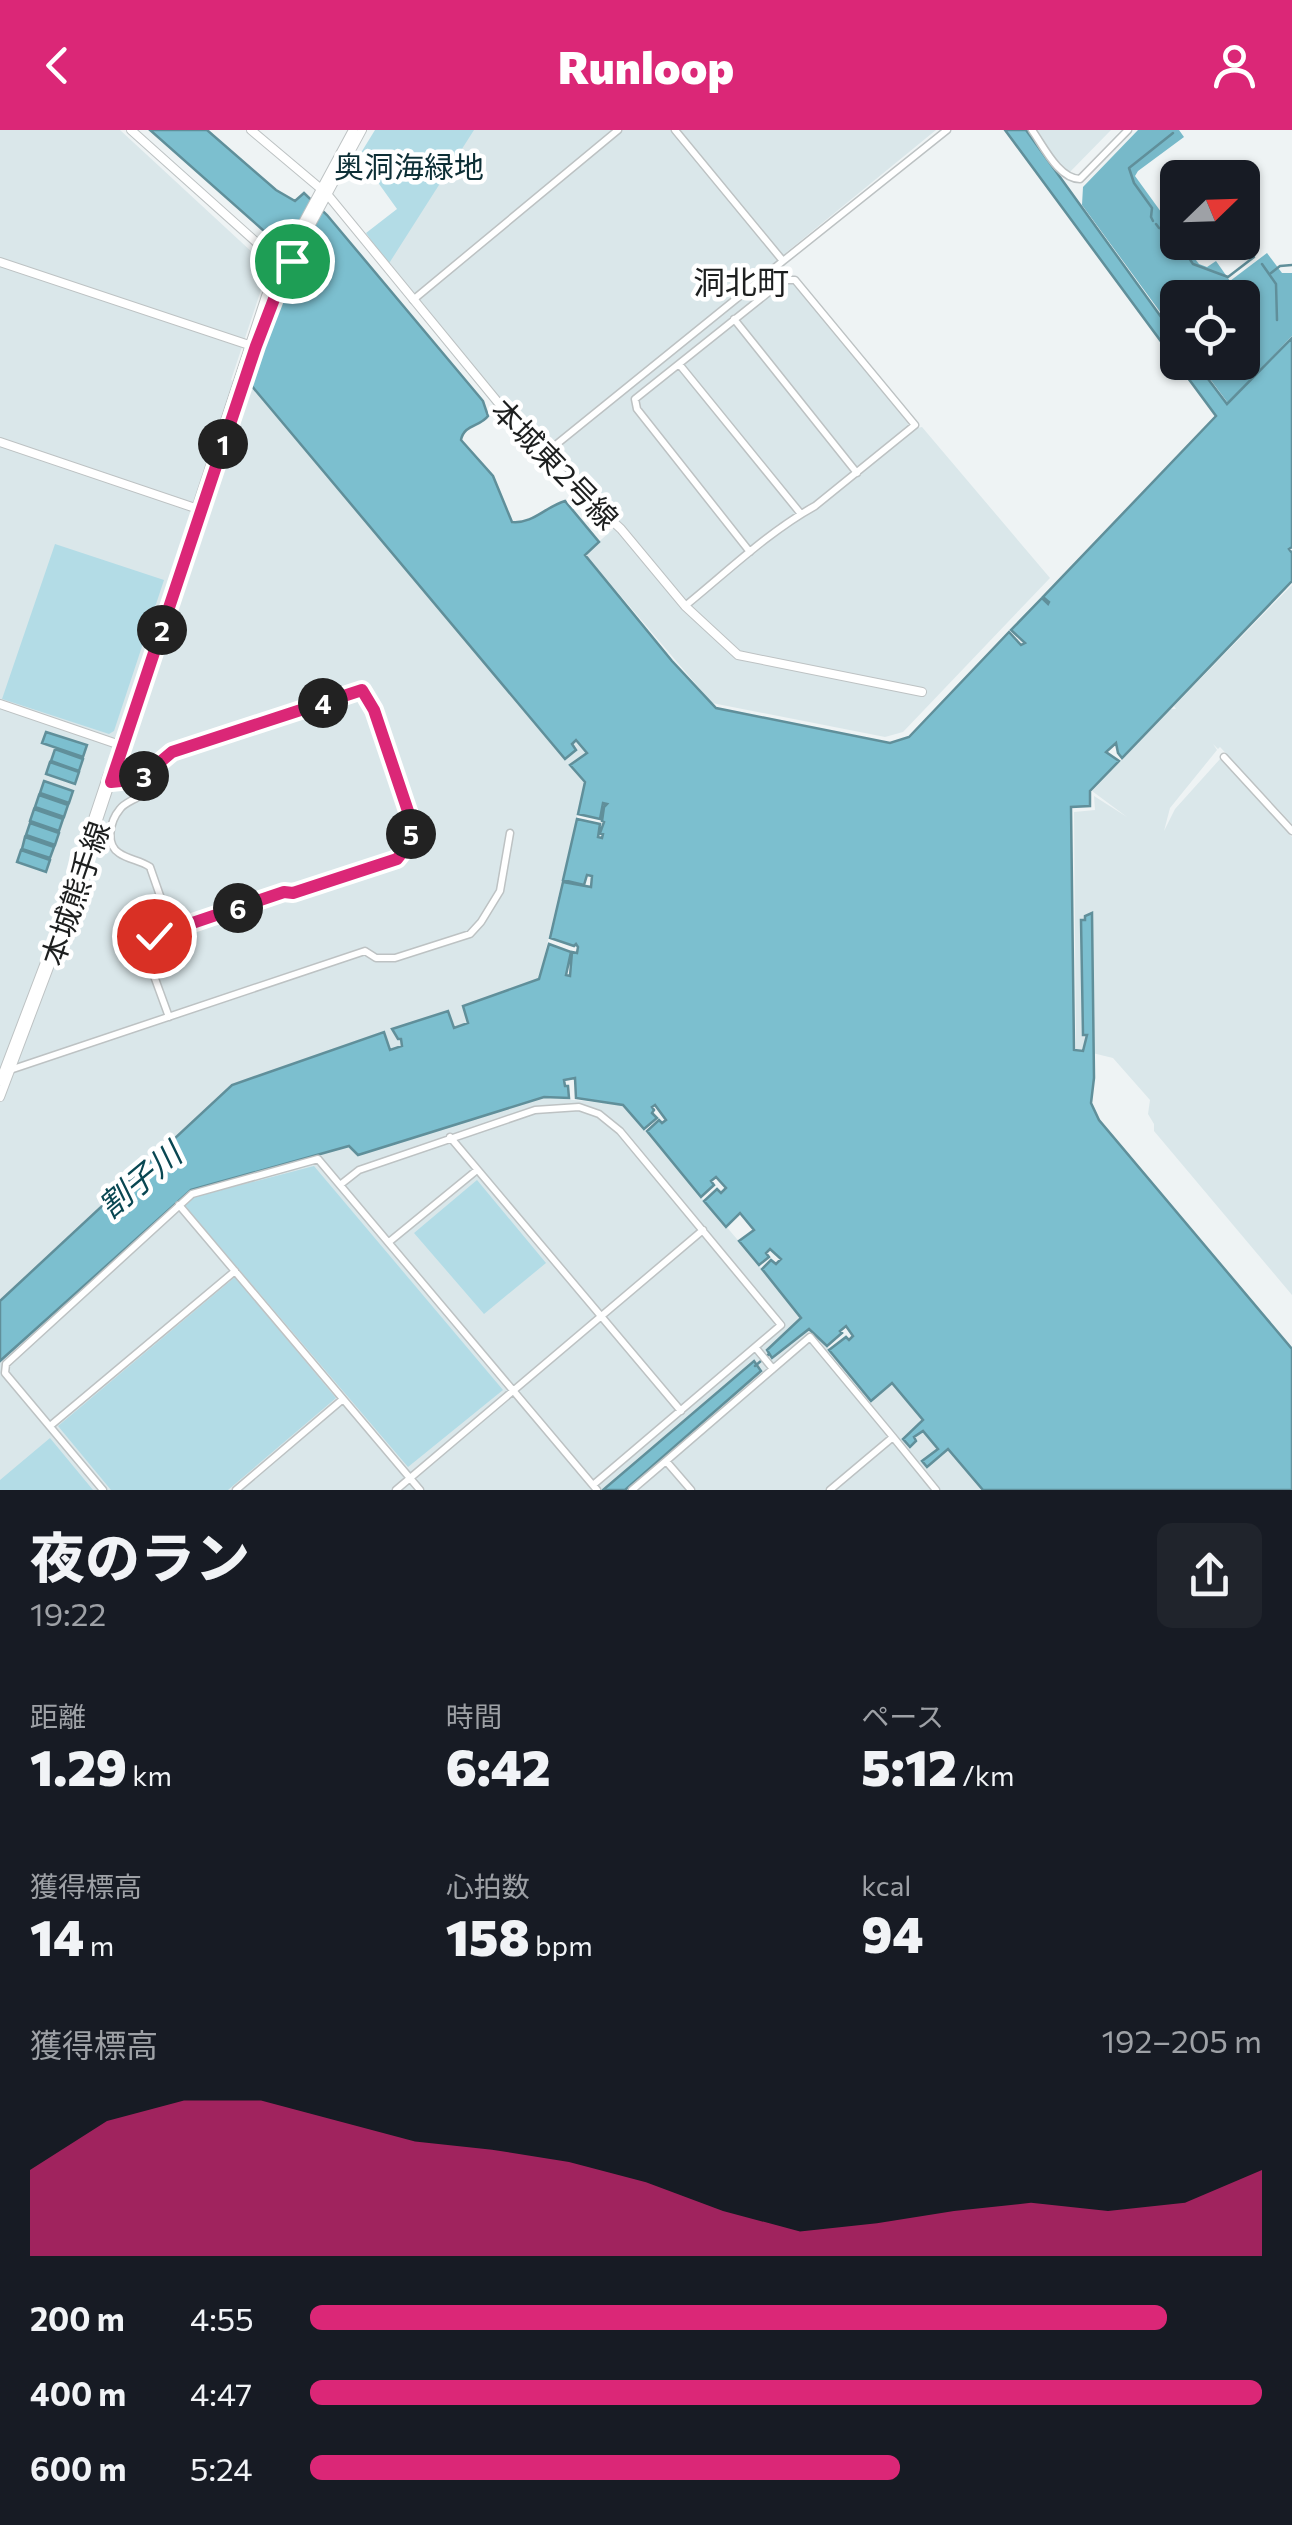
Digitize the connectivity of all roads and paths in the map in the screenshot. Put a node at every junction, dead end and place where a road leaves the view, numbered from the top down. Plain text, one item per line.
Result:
1 (130, 130) edge
2 (251, 130) edge
3 (353, 130) edge
4 (362, 130) edge
5 (618, 130) edge
6 (675, 130) edge
7 (947, 130) edge
8 (1032, 130) edge
9 (1128, 130) edge
10 (324, 191) junction
11 (784, 261) junction
12 (0, 262) edge
13 (286, 263) junction
14 (412, 300) junction
15 (734, 319) junction
16 (249, 345) junction
17 (679, 364) junction
18 (0, 442) edge
19 (542, 456) junction
20 (857, 473) junction
21 (199, 509) junction
22 (801, 514) junction
23 (750, 552) junction
24 (685, 606) junction
25 (922, 692) dead end
26 (0, 704) edge
27 (120, 745) junction
28 (1224, 757) dead end
29 (140, 779) junction
30 (111, 782) junction
31 (1292, 831) edge
32 (510, 833) dead end
33 (172, 930) junction
34 (168, 1018) junction
35 (7, 1070) junction
36 (0, 1080) edge
37 (0, 1097) edge
38 (450, 1137) junction
39 (477, 1170) junction
40 (340, 1185) junction
41 (179, 1204) junction
42 (703, 1230) junction
43 (389, 1242) junction
44 (235, 1271) junction
45 (602, 1318) junction
46 (755, 1347) junction
47 (773, 1369) junction
48 (514, 1392) junction
49 (343, 1399) junction
50 (681, 1411) junction
51 (50, 1426) junction
52 (893, 1436) junction
53 (666, 1461) junction
54 (410, 1478) junction
55 (595, 1488) edge
56 (104, 1490) edge
57 (236, 1490) edge
58 (396, 1490) edge
59 (420, 1490) edge
60 (632, 1490) edge
61 (691, 1490) edge
62 (830, 1490) edge
63 (936, 1490) edge

1 - 13 main road
2 - 10 main road, 本城東2号線
3 - 10 main road, 本城熊手線
4 - 10 main road, 本城熊手線
5 - 14 street
6 - 11 street
7 - 11 street
8 - 9 street
10 - 13 main road, 本城熊手線
10 - 14 main road, 本城東2号線
11 - 19 street
12 - 16 main road
13 - 16 main road, 本城熊手線
13 - 21 main road, 本城熊手線
14 - 19 main road, 本城東2号線
15 - 17 street
15 - 20 street
15 - 20 street
16 - 21 main road, 本城熊手線
17 - 22 street
17 - 23 street
18 - 21 main road
19 - 24 main road, 本城東2号線
20 - 22 street
21 - 27 main road, 本城熊手線
22 - 23 street
23 - 24 street
24 - 25 main road, 本城東2号線
26 - 27 main road
27 - 30 main road, 本城熊手線
27 - 35 main road, 本城熊手線
28 - 31 street
29 - 30 street
29 - 33 street
29 - 33 street
30 - 35 main road, 本城熊手線
32 - 34 street
33 - 34 street
34 - 35 street
35 - 36 main road, 本城熊手線
35 - 37 main road, 本城熊手線
38 - 39 street
38 - 40 street
38 - 42 street
39 - 43 street
39 - 45 street
40 - 41 street
40 - 43 street
41 - 44 street
41 - 51 street
42 - 45 street
42 - 46 street
43 - 48 street
44 - 49 street
44 - 51 street
45 - 48 street
45 - 50 street
46 - 47 street
46 - 50 street
47 - 52 street
47 - 53 street
48 - 54 street
48 - 55 street
49 - 54 street
49 - 57 street
50 - 55 street
51 - 56 street
52 - 62 street
52 - 63 street
53 - 60 street
53 - 61 street
54 - 58 street
54 - 59 street

